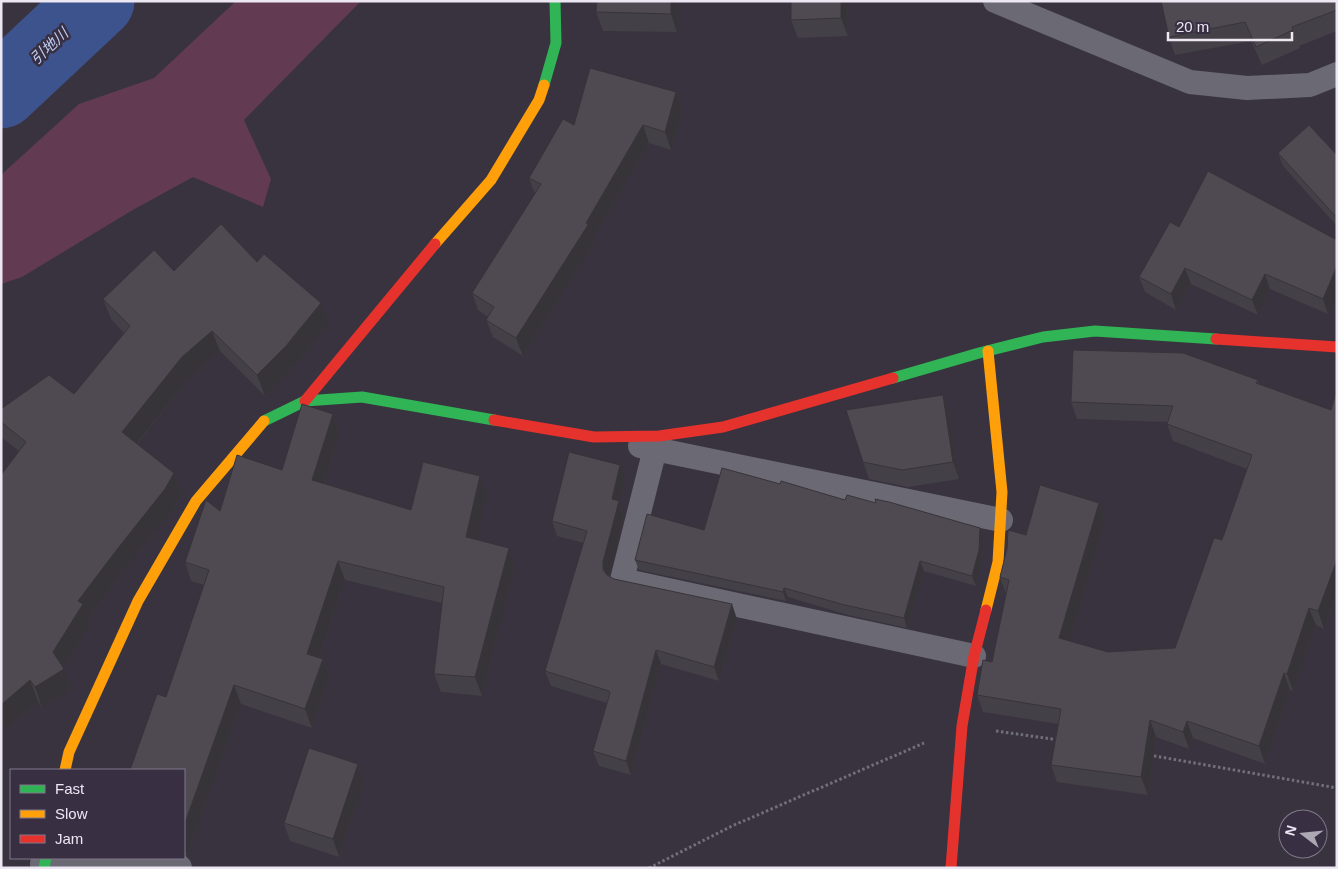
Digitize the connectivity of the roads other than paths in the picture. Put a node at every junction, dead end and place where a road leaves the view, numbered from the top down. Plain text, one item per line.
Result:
1 (556, 1) edge
2 (994, 1) edge
3 (1337, 74) edge
4 (1337, 347) edge
5 (988, 351) junction
6 (305, 401) junction
7 (594, 437) junction
8 (655, 449) junction
9 (1001, 520) junction
10 (974, 656) junction
11 (65, 769) edge
12 (44, 863) edge
13 (178, 868) edge
14 (951, 868) edge

1 - 6 street
2 - 3 lane
4 - 5 street
5 - 7 street
5 - 9 street
6 - 7 street
6 - 11 street
7 - 8 lane
8 - 9 lane
8 - 10 lane
9 - 10 street
10 - 14 street
12 - 13 street

